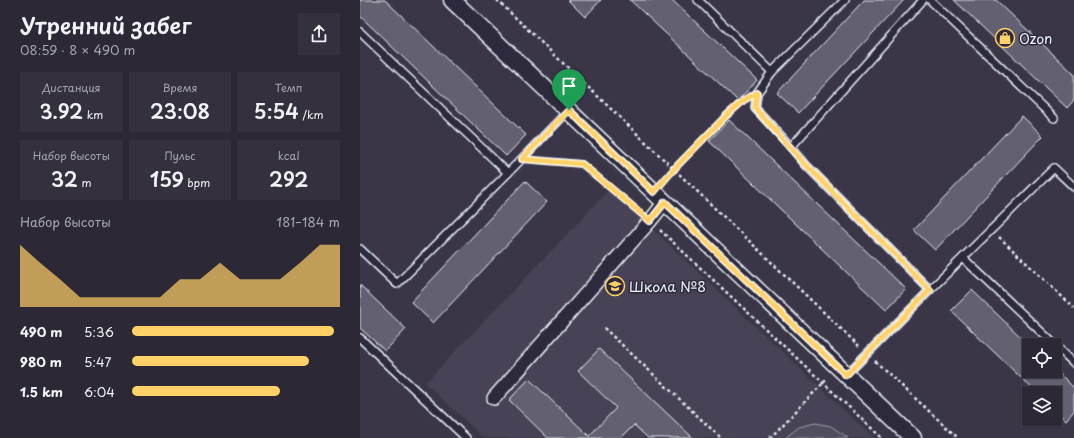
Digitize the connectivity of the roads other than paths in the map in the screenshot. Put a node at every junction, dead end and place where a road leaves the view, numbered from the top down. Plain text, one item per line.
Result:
1 (452, 0) edge
2 (698, 0) edge
3 (845, 0) edge
4 (923, 0) edge
5 (930, 0) edge
6 (360, 32) edge
7 (772, 72) junction
8 (569, 110) junction
9 (1054, 118) dead end
10 (791, 147) junction
11 (508, 173) junction
12 (1074, 187) edge
13 (659, 197) junction
14 (360, 249) edge
15 (963, 258) junction
16 (930, 290) junction
17 (360, 338) edge
18 (1048, 338) edge
19 (1062, 352) edge
20 (1074, 363) edge
21 (846, 375) junction
22 (494, 398) dead end
23 (466, 438) edge
24 (913, 438) edge

1 - 8 street
2 - 7 lane
3 - 7 lane
4 - 10 lane
5 - 9 lane
6 - 11 lane
7 - 10 lane
8 - 11 lane
8 - 13 street
10 - 16 lane
11 - 14 lane
12 - 15 lane
13 - 21 street
13 - 22 street
15 - 16 lane
15 - 18 lane
16 - 21 lane
17 - 23 lane
19 - 20 lane
21 - 24 street

